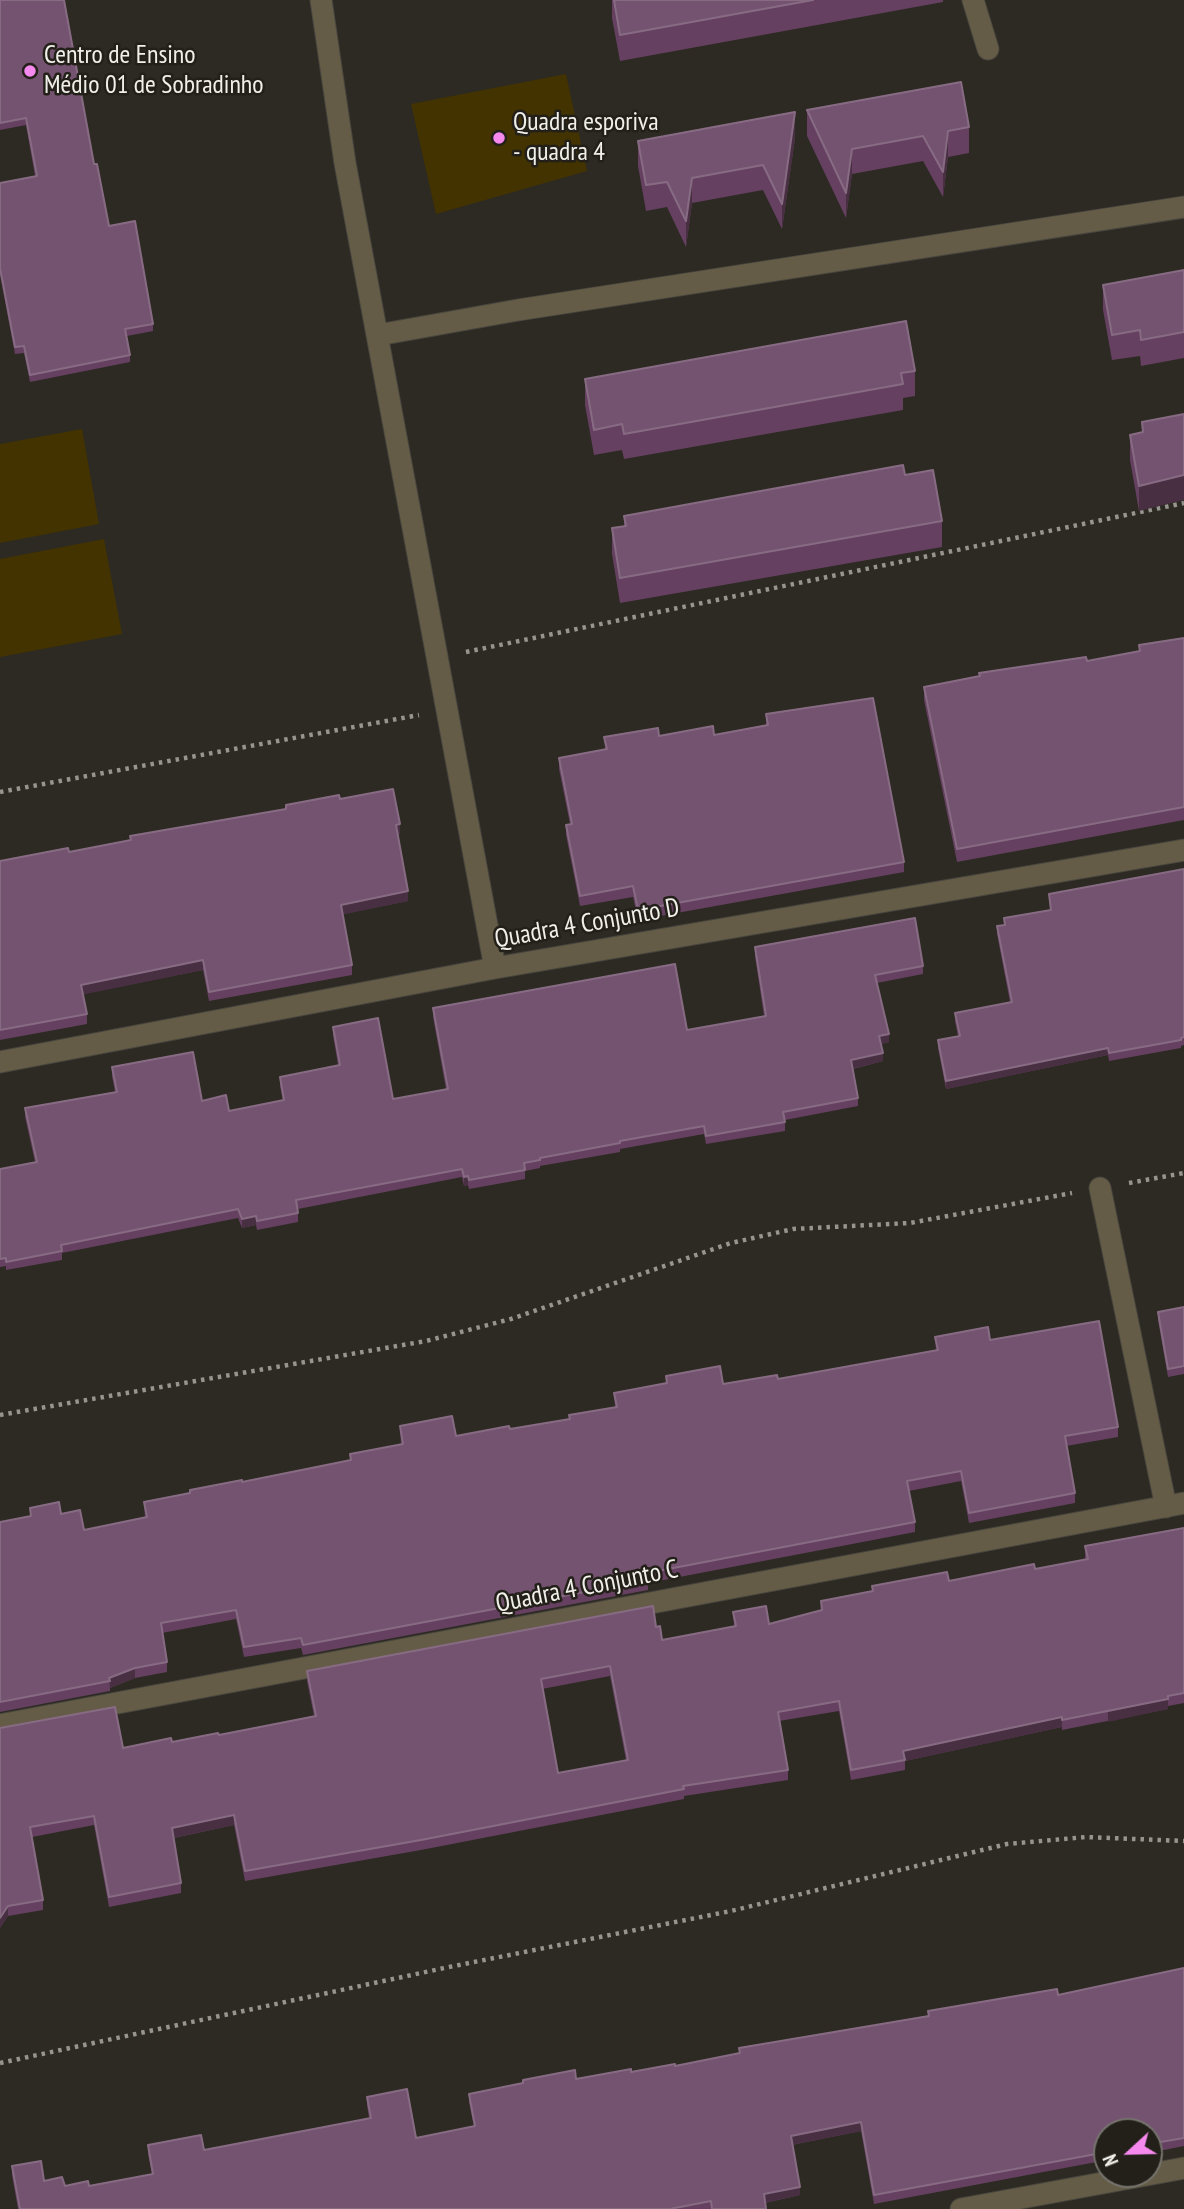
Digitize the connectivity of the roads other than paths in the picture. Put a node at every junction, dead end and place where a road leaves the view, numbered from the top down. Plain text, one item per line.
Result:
1 (321, 0) edge
2 (973, 0) edge
3 (988, 49) dead end
4 (1184, 207) edge
5 (377, 335) junction
6 (1184, 850) edge
7 (495, 968) junction
8 (0, 1062) edge
9 (1101, 1188) road end
10 (1175, 1505) edge
11 (0, 1725) edge
12 (1184, 2168) edge
13 (961, 2209) edge

1 - 5 street
2 - 3 street
4 - 5 street
5 - 7 street
6 - 7 street, Quadra 4 Conjunto D
7 - 8 street, Quadra 4 Conjunto D
9 - 10 street
10 - 11 street, Quadra 4 Conjunto C
12 - 13 street

